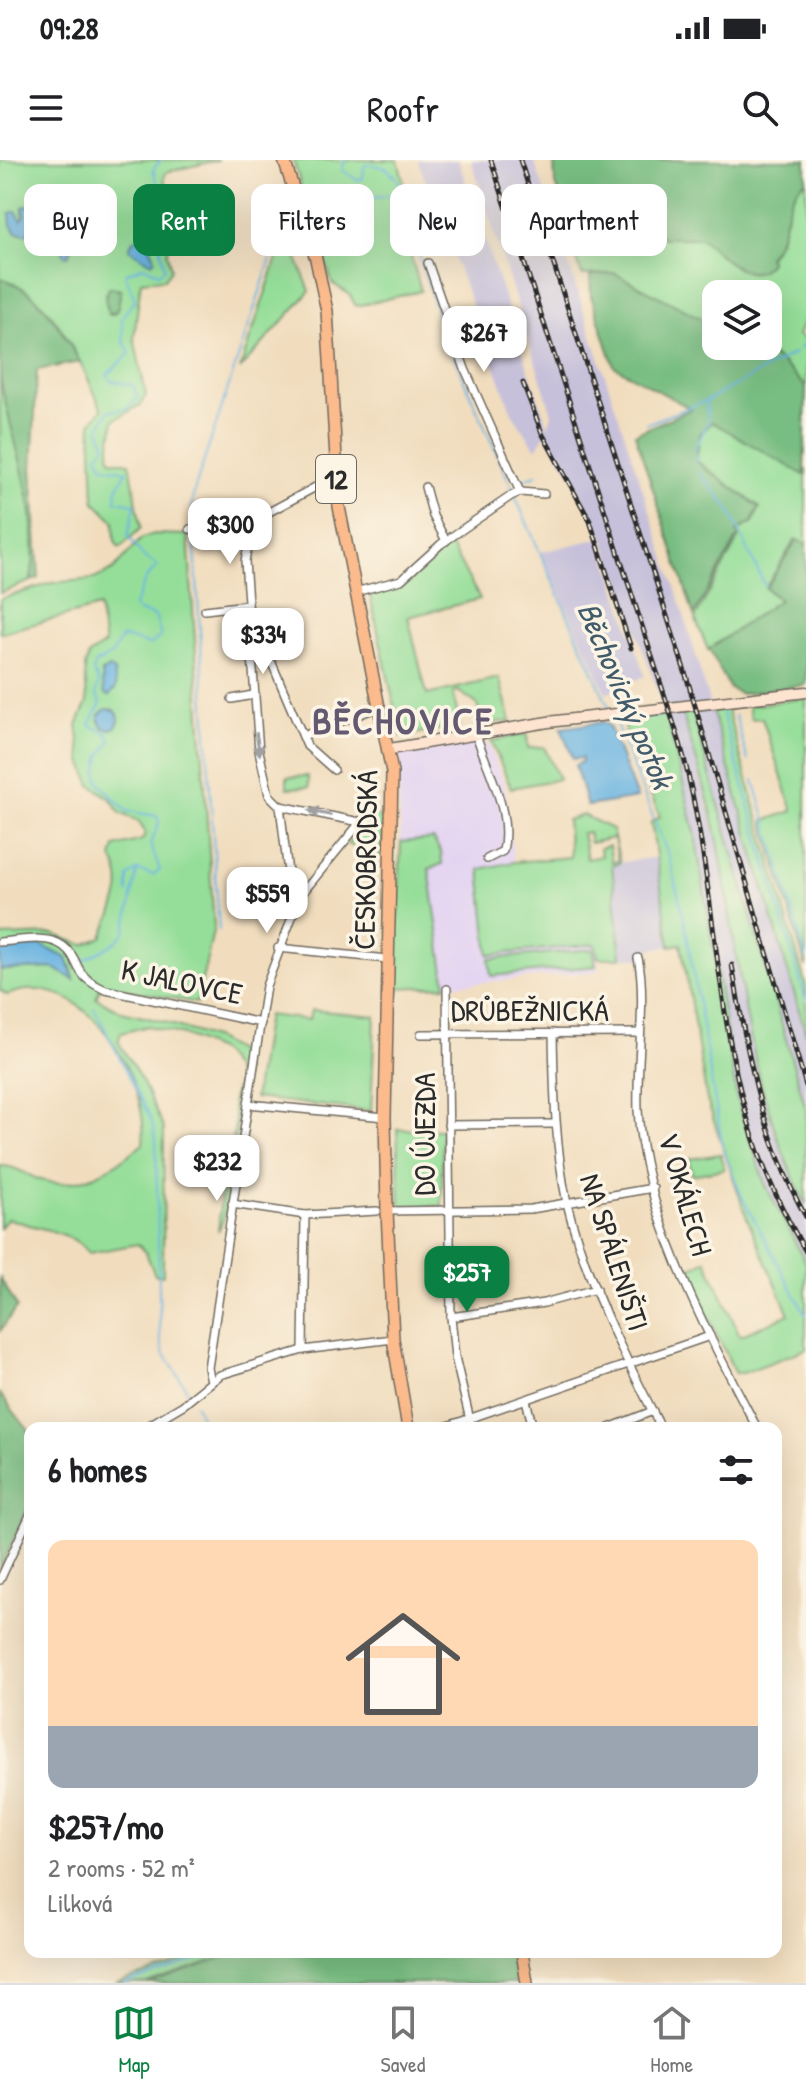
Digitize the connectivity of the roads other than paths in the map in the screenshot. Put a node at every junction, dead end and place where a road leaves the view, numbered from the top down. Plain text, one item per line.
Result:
1 (284, 160) edge
2 (428, 263) dead end
3 (336, 476) junction
4 (425, 487) dead end
5 (515, 494) junction
6 (544, 494) dead end
7 (190, 529) dead end
8 (251, 531) junction
9 (446, 541) junction
10 (355, 592) junction
11 (247, 605) junction
12 (205, 610) dead end
13 (806, 692) edge
14 (253, 695) junction
15 (232, 699) dead end
16 (381, 706) junction
17 (476, 734) junction
18 (303, 736) junction
19 (390, 749) junction
20 (334, 770) dead end
21 (280, 806) junction
22 (372, 808) dead end
23 (360, 822) junction
24 (487, 859) dead end
25 (300, 896) junction
26 (0, 942) edge
27 (278, 948) junction
28 (388, 959) junction
29 (639, 959) dead end
30 (447, 989) dead end
31 (261, 1023) junction
32 (553, 1033) junction
33 (639, 1033) junction
34 (421, 1034) dead end
35 (448, 1034) junction
36 (248, 1104) junction
37 (385, 1117) junction
38 (555, 1124) junction
39 (448, 1125) junction
40 (653, 1188) junction
41 (232, 1204) junction
42 (568, 1204) junction
43 (449, 1210) junction
44 (382, 1211) junction
45 (305, 1215) junction
46 (596, 1289) junction
47 (451, 1317) junction
48 (710, 1336) junction
49 (393, 1339) junction
50 (303, 1350) junction
51 (628, 1364) junction
52 (211, 1381) junction
53 (526, 1400) junction
54 (653, 1411) junction
55 (470, 1420) junction
56 (154, 1422) edge
57 (407, 1422) edge
58 (463, 1422) edge
59 (532, 1422) edge
60 (625, 1422) edge
61 (658, 1422) edge
62 (754, 1422) edge
63 (24, 1528) edge
64 (0, 1580) edge
65 (523, 1958) edge
66 (527, 1983) edge

1 - 3 main road, ČESKOBRODSKÁ / 12
2 - 5 street
3 - 8 street
3 - 10 main road, ČESKOBRODSKÁ / 12
4 - 9 street
5 - 6 street
5 - 9 street
7 - 8 street
8 - 11 street
9 - 10 street
10 - 16 main road, ČESKOBRODSKÁ / 12
11 - 12 street
11 - 14 street
11 - 18 street
13 - 17 street
14 - 15 street
14 -> 21 street
16 - 18 street
16 - 19 main road, ČESKOBRODSKÁ / 12
17 - 19 street
17 - 24 street
18 - 20 street
19 - 28 main road, ČESKOBRODSKÁ / 12
23 -> 21 street
21 - 25 street
22 - 23 street
23 - 25 street
25 - 27 street
26 - 31 street, K JALOVCE
27 - 28 street
27 - 31 street
28 - 37 main road, ČESKOBRODSKÁ / 12
29 - 33 street, V OKÁLECH
30 - 35 street, DO ÚJEZDA
31 - 36 street
32 - 33 street, DRŮBEŽNICKÁ
32 - 35 street, DRŮBEŽNICKÁ
32 - 38 street, NA SPÁLENIŠTI
33 - 40 street, V OKÁLECH
34 - 35 street, DRŮBEŽNICKÁ
35 - 39 street, DO ÚJEZDA
36 - 37 street
36 - 41 street
37 - 44 main road, ČESKOBRODSKÁ / 12
38 - 39 street
38 - 42 street, NA SPÁLENIŠTI
39 - 43 street, DO ÚJEZDA
40 - 42 street
40 - 48 street, V OKÁLECH
41 - 45 street
41 - 52 street
42 - 43 street
42 - 46 street, NA SPÁLENIŠTI
43 - 44 street
43 - 47 street, DO ÚJEZDA
44 - 45 street
44 - 49 main road, ČESKOBRODSKÁ / 12
45 - 50 street
46 - 47 street
46 - 51 street, NA SPÁLENIŠTI
47 - 55 street, DO ÚJEZDA
48 - 51 street
48 - 62 street, V OKÁLECH
49 - 50 street
49 - 57 main road, ČESKOBRODSKÁ / 12
50 - 52 street
51 - 53 street
51 - 54 street, NA SPÁLENIŠTI
52 - 56 street
53 - 55 street
53 - 59 street
54 - 60 street
54 - 61 street, NA SPÁLENIŠTI
55 - 58 street
63 - 64 street
65 - 66 main road

